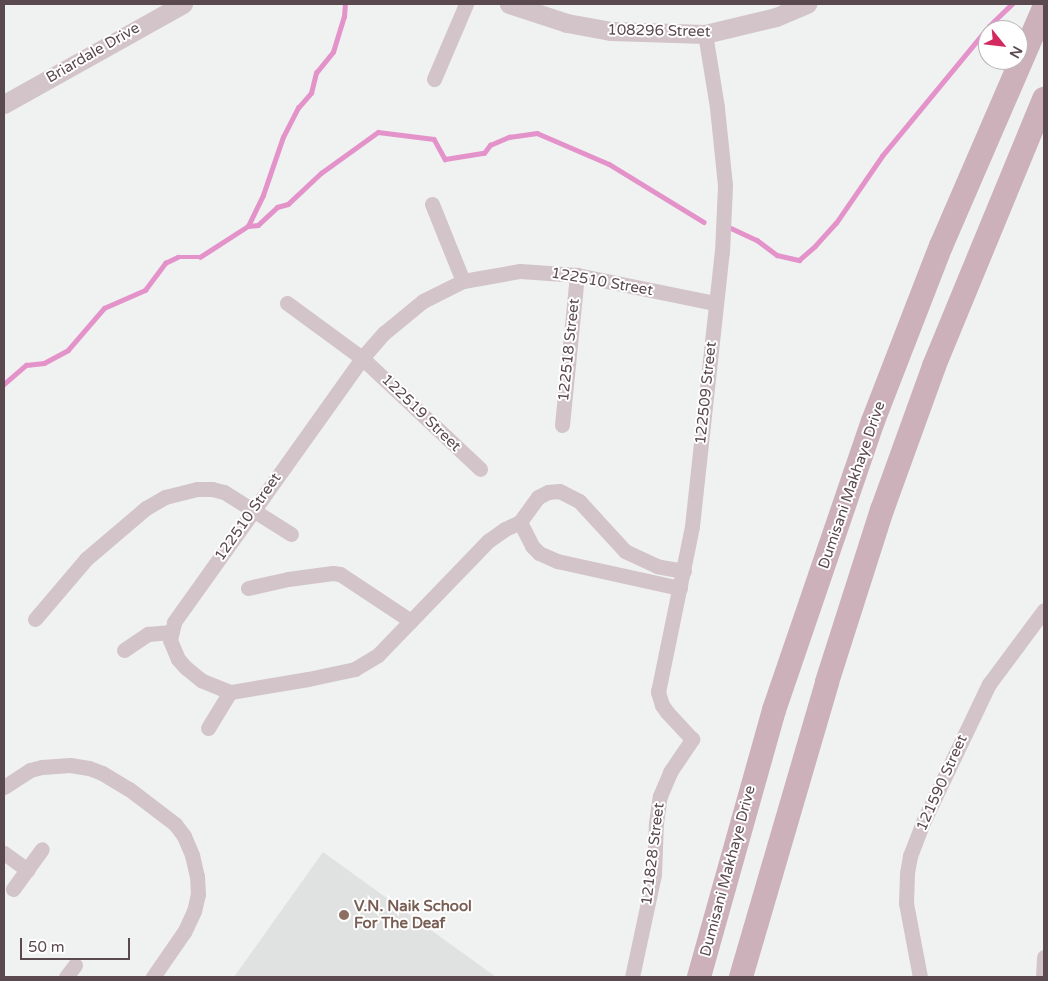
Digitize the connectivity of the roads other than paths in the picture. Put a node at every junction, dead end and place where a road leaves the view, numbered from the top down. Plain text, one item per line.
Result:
1 (183, 4) edge
2 (466, 4) edge
3 (509, 4) edge
4 (808, 4) edge
5 (1044, 8) edge
6 (705, 34) junction
7 (434, 79) dead end
8 (1044, 99) edge
9 (4, 104) edge
10 (432, 204) dead end
11 (577, 275) junction
12 (463, 281) junction
13 (288, 303) dead end
14 (715, 303) junction
15 (362, 358) junction
16 (562, 425) dead end
17 (480, 469) dead end
18 (252, 511) junction
19 (520, 522) junction
20 (291, 534) dead end
21 (684, 571) junction
22 (248, 588) dead end
23 (680, 588) junction
24 (1044, 610) edge
25 (34, 619) dead end
26 (411, 621) junction
27 (172, 632) junction
28 (124, 650) dead end
29 (230, 692) junction
30 (208, 728) dead end
31 (692, 738) joint
32 (4, 787) edge
33 (42, 850) dead end
34 (4, 854) edge
35 (27, 870) junction
36 (13, 889) dead end
37 (1044, 957) edge
38 (153, 977) edge
39 (632, 977) edge
40 (699, 977) edge
41 (741, 977) edge
42 (920, 977) edge
43 (1044, 977) edge

1 - 9 street, Briardale Drive
2 - 7 street
3 - 6 street, 108296 Street
4 - 6 street, 108296 Street
5 - 40 main road, Dumisani Makhaye Drive
6 - 14 street, 122509 Street
8 - 41 main road
10 - 12 street
11 - 12 street, 122510 Street
11 - 14 street, 122510 Street
11 - 16 street, 122518 Street
12 - 15 street, 122510 Street
13 - 15 street, 122519 Street
14 - 21 street, 122509 Street
15 - 17 street, 122519 Street
15 - 18 street, 122510 Street
18 - 20 street
18 - 25 street
18 - 27 street, 122510 Street
19 - 21 street
19 - 23 street
19 - 26 street
21 - 23 street, 122509 Street
22 - 26 street
23 - 31 street, 122509 Street
24 - 42 street, 121590 Street
26 - 29 street
27 - 28 street
27 - 29 street
29 - 30 street
31 - 39 street, 121828 Street
32 - 38 street
33 - 35 street
34 - 35 street
35 - 36 street
37 - 43 street

